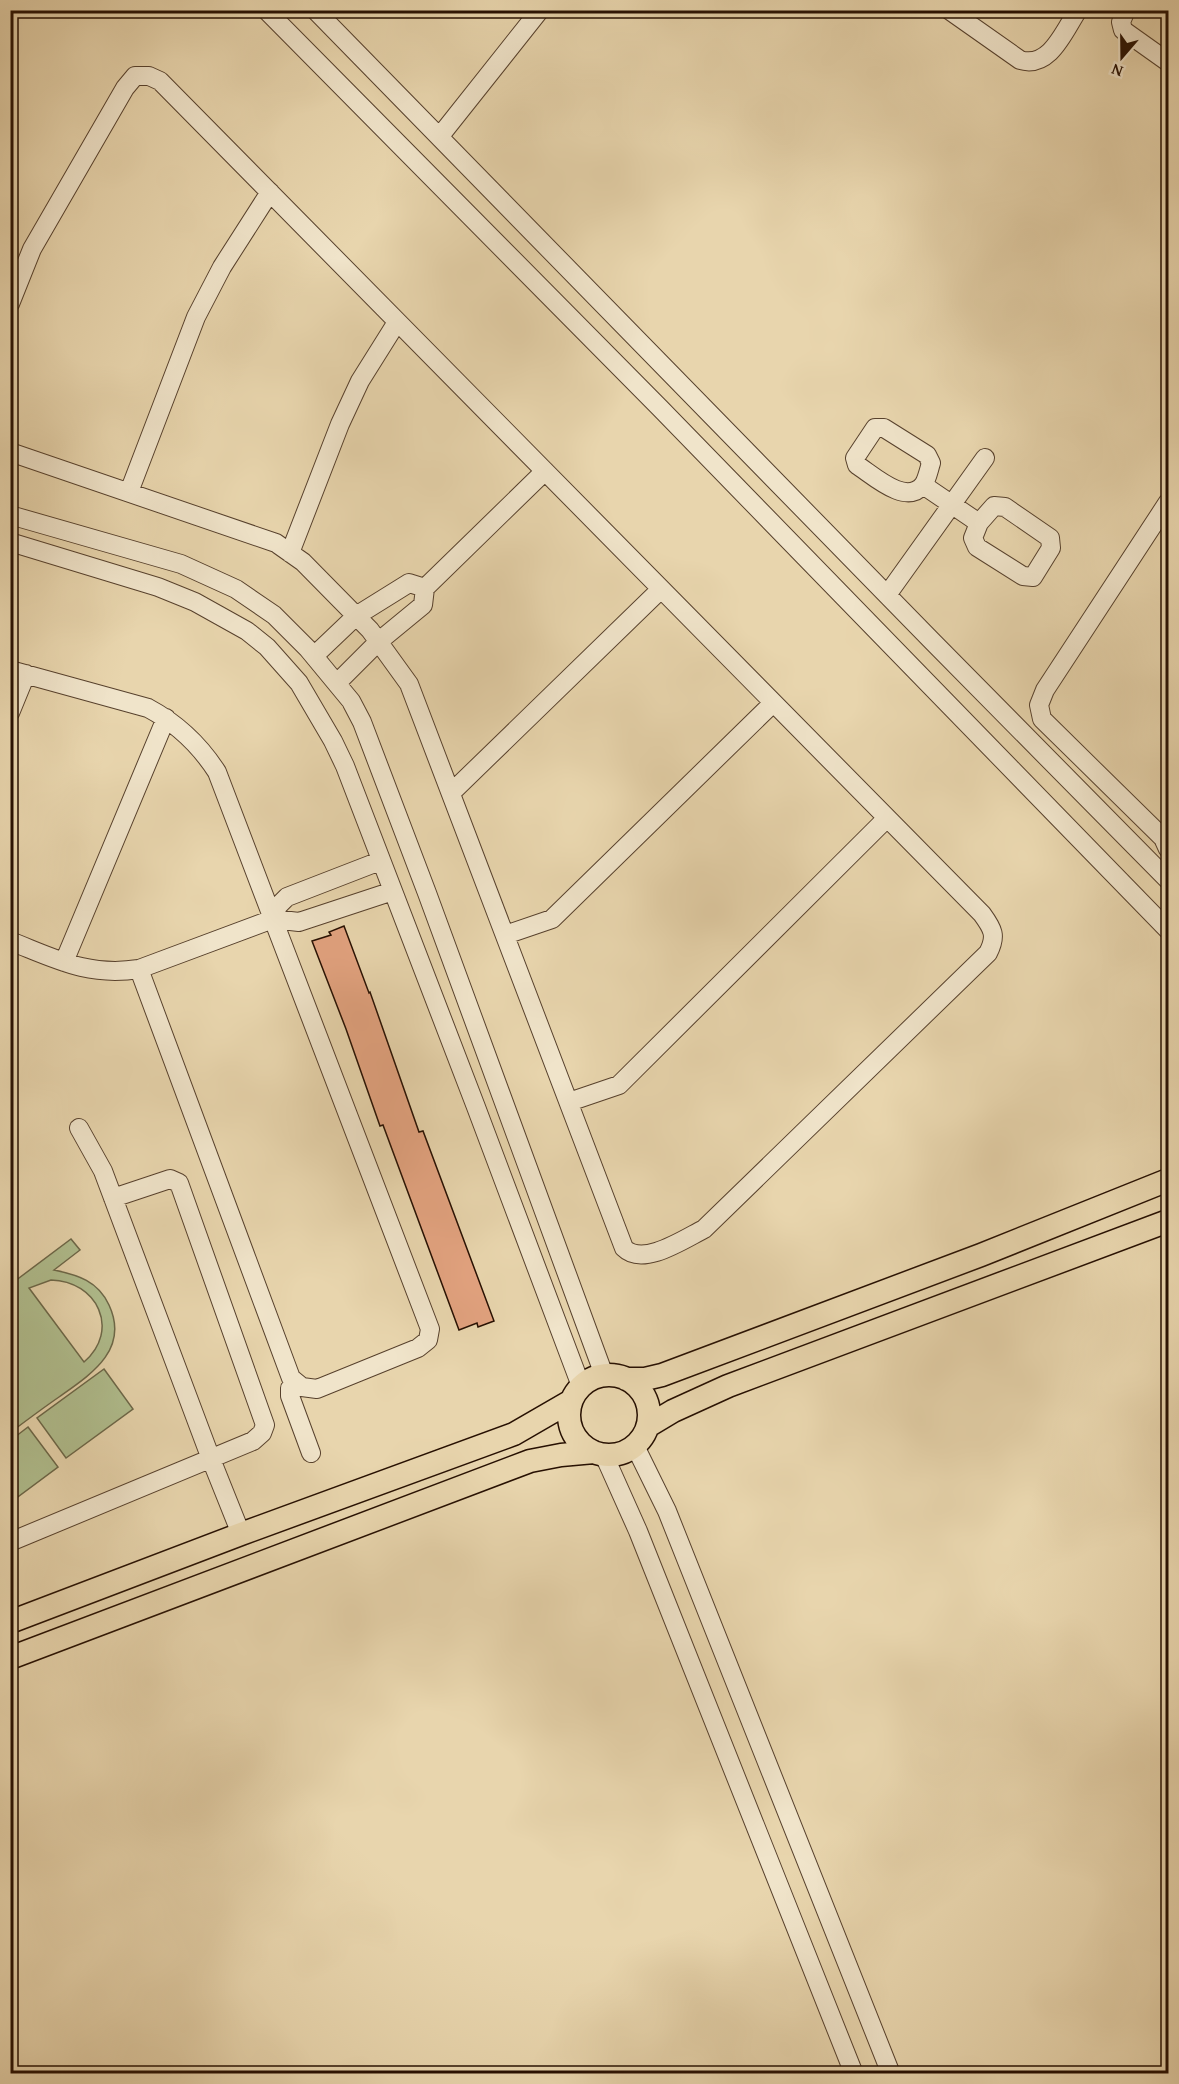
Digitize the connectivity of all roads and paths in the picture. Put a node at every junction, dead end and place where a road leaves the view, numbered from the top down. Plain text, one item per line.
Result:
1 (266, 10) edge
2 (315, 10) edge
3 (540, 10) edge
4 (949, 10) edge
5 (1078, 10) edge
6 (1126, 10) edge
7 (1168, 62) edge
8 (440, 136) junction
9 (270, 192) junction
10 (10, 304) edge
11 (397, 322) junction
12 (10, 452) edge
13 (985, 458) dead end
14 (545, 471) junction
15 (923, 485) dead end
16 (129, 492) junction
17 (1168, 502) edge
18 (952, 505) junction
19 (10, 515) edge
20 (979, 523) dead end
21 (10, 542) edge
22 (137, 551) junction
23 (290, 553) junction
24 (129, 579) junction
25 (425, 588) junction
26 (661, 589) junction
27 (887, 595) junction
28 (356, 615) junction
29 (378, 642) junction
30 (314, 656) junction
31 (18, 672) edge
32 (337, 683) junction
33 (773, 703) junction
34 (10, 713) edge
35 (166, 718) junction
36 (451, 793) junction
37 (887, 818) junction
38 (1168, 849) edge
39 (380, 861) junction
40 (1168, 874) edge
41 (393, 891) junction
42 (273, 919) junction
43 (1168, 930) edge
44 (505, 935) junction
45 (10, 941) edge
46 (64, 962) junction
47 (139, 969) junction
48 (502, 1100) junction
49 (569, 1102) junction
50 (476, 1107) junction
51 (79, 1128) dead end
52 (1168, 1180) edge
53 (112, 1198) junction
54 (1168, 1221) edge
55 (604, 1375) junction
56 (626, 1379) junction
57 (295, 1383) junction
58 (576, 1393) junction
59 (648, 1426) junction
60 (634, 1446) junction
61 (311, 1453) dead end
62 (599, 1453) junction
63 (211, 1460) junction
64 (242, 1534) junction
65 (10, 1542) edge
66 (10, 1622) edge
67 (10, 1658) edge
68 (737, 1687) junction
69 (705, 1699) junction
70 (854, 2073) edge
71 (891, 2073) edge

1 - 43 street
2 - 8 street
3 - 8 street
4 - 5 street
6 - 7 street
8 - 27 street
9 - 10 street
9 - 11 street
9 - 16 street
11 - 14 street
11 - 23 street
12 - 16 street
13 - 18 street
14 - 25 street
14 - 26 street
15 - 18 street
16 - 23 street
17 - 38 street
18 - 20 street
18 - 27 street
19 - 22 street
21 - 24 street
22 - 24 street
22 - 30 street
23 - 28 street
24 - 39 street
25 - 28 street
25 - 29 street
26 - 33 street
26 - 36 street
27 - 40 street
28 - 29 street
28 - 30 street
29 - 32 street
29 - 36 street
30 - 32 street
31 - 34 street
31 - 35 street
32 - 48 street
33 - 37 street
33 - 44 street
35 - 42 street
35 - 46 street
36 - 44 street
37 - 49 street
37 - 49 street
39 - 41 street
39 - 42 street
41 - 42 street
41 - 50 street
42 - 47 street
42 - 57 street
44 - 49 street
45 - 46 street
46 - 47 street
47 - 57 street
48 - 50 street
48 - 55 street
50 - 58 street
51 - 53 street
52 - 56 main road
53 - 63 street
53 - 63 street
54 - 59 main road
55 - 56 main road
55 - 58 main road
56 - 59 main road
57 - 61 street
58 - 62 main road
58 - 64 main road
59 - 60 main road
60 - 62 main road
60 - 68 street
62 - 67 main road
62 - 69 street
63 - 64 street
63 - 65 street
64 - 66 main road
68 - 69 street
68 - 71 street
69 - 70 street

